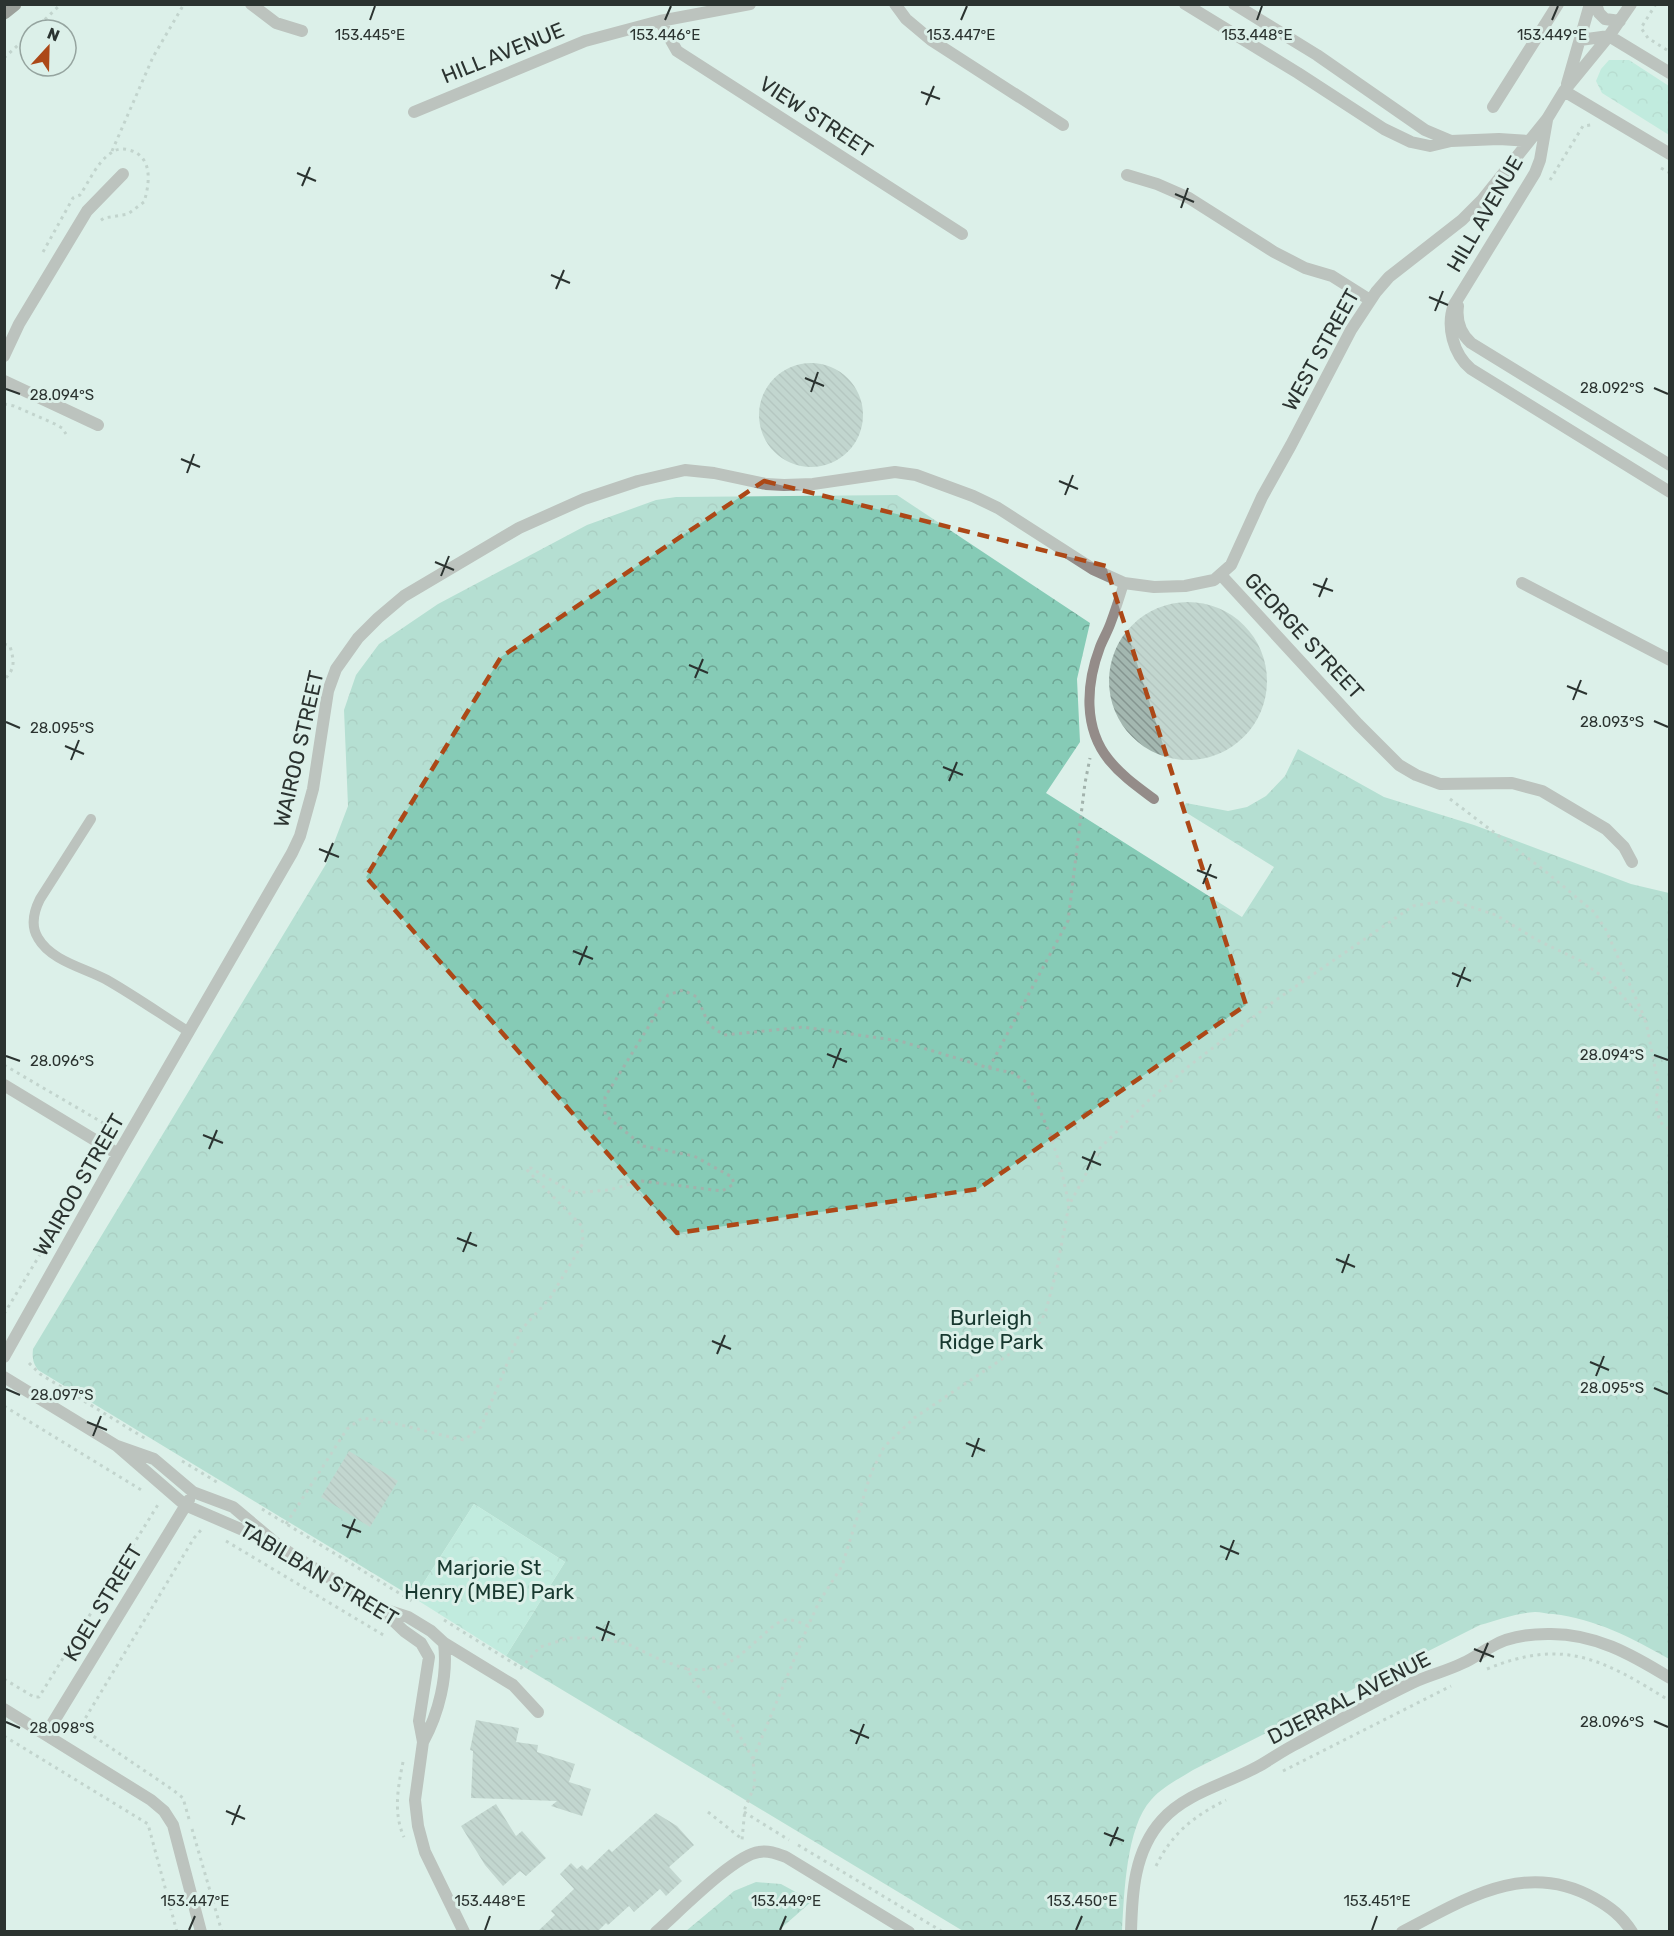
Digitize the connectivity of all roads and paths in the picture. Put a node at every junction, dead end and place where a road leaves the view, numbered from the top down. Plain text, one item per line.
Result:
1 (14, 4) edge
2 (61, 4) edge
3 (184, 4) edge
4 (251, 4) edge
5 (750, 4) edge
6 (895, 4) edge
7 (1185, 4) edge
8 (1234, 4) edge
9 (1558, 4) edge
10 (1590, 4) edge
11 (1596, 4) edge
12 (1631, 4) edge
13 (1656, 4) edge
14 (4, 12) edge
15 (46, 18) edge
16 (660, 21) junction
17 (1620, 21) junction
18 (303, 31) dead end
19 (1609, 36) junction
20 (1580, 40) junction
21 (18, 45) edge
22 (1670, 52) edge
23 (4, 58) edge
24 (1670, 73) edge
25 (1564, 91) junction
26 (1493, 107) dead end
27 (414, 112) dead end
28 (1547, 119) junction
29 (1063, 125) dead end
30 (1592, 125) dead end
31 (1451, 141) junction
32 (1528, 141) junction
33 (111, 153) dead end
34 (1670, 154) edge
35 (123, 174) dead end
36 (1127, 175) dead end
37 (1547, 185) dead end
38 (962, 234) dead end
39 (1461, 293) junction
40 (1370, 300) junction
41 (4, 356) edge
42 (4, 381) edge
43 (4, 404) edge
44 (98, 425) dead end
45 (66, 434) dead end
46 (1670, 465) edge
47 (714, 473) joint
48 (1670, 492) edge
49 (1221, 575) junction
50 (1124, 583) junction
51 (1522, 583) dead end
52 (4, 644) edge
53 (1670, 660) edge
54 (4, 680) edge
55 (1094, 736) junction
56 (1444, 795) dead end
57 (1154, 799) dead end
58 (91, 819) dead end
59 (1632, 862) dead end
60 (1646, 1022) junction
61 (189, 1032) junction
62 (4, 1065) edge
63 (989, 1068) junction
64 (4, 1085) edge
65 (105, 1124) dead end
66 (1670, 1130) edge
67 (118, 1154) junction
68 (1069, 1205) junction
69 (67, 1210) dead end
70 (4, 1314) edge
71 (4, 1357) edge
72 (4, 1377) edge
73 (4, 1406) edge
74 (117, 1446) junction
75 (193, 1492) junction
76 (150, 1496) dead end
77 (160, 1502) dead end
78 (185, 1505) junction
79 (205, 1529) dead end
80 (217, 1535) dead end
81 (278, 1545) junction
82 (419, 1605) dead end
83 (380, 1608) junction
84 (438, 1616) dead end
85 (808, 1626) junction
86 (388, 1638) dead end
87 (444, 1643) junction
88 (426, 1650) junction
89 (687, 1669) junction
90 (1486, 1670) dead end
91 (4, 1678) edge
92 (1670, 1678) edge
93 (1455, 1684) dead end
94 (1670, 1701) edge
95 (4, 1709) edge
96 (538, 1712) dead end
97 (80, 1727) dead end
98 (46, 1734) junction
99 (4, 1736) edge
100 (423, 1742) junction
101 (753, 1759) junction
102 (1277, 1774) dead end
103 (1235, 1795) dead end
104 (708, 1812) dead end
105 (744, 1812) junction
106 (742, 1840) junction
107 (758, 1852) junction
108 (1153, 1871) dead end
109 (177, 1932) edge
110 (201, 1932) edge
111 (464, 1932) edge
112 (656, 1932) edge
113 (909, 1932) edge
114 (943, 1932) edge
115 (1131, 1932) edge
116 (1402, 1932) edge
117 (1632, 1932) edge

1 - 14 main road
2 - 15 path
3 - 33 path
4 - 18 street
5 - 16 street, HILL AVENUE
6 - 29 street
7 - 31 street
8 - 31 street
9 - 26 street
10 - 20 street, WEST STREET
11 - 17 street
12 - 17 street, WEST STREET
13 - 22 path
16 - 27 street, HILL AVENUE
16 - 38 street, VIEW STREET
17 - 19 street, WEST STREET
19 - 20 street
19 - 24 street
19 - 25 street, WEST STREET
20 - 25 street, WEST STREET
21 - 23 path
25 - 28 street, WEST STREET
25 - 34 street
28 - 32 street, WEST STREET
28 - 39 street, HILL AVENUE
30 - 37 path
31 - 32 street
32 - 40 street, WEST STREET
35 - 41 street
36 - 40 street
39 - 46 street, HILL AVENUE
39 - 48 street, HILL AVENUE
40 - 49 street, WEST STREET
42 - 44 street
43 - 45 path
47 - 50 street, GEORGE STREET
47 - 61 street, WAIROO STREET
49 - 50 street, GEORGE STREET
49 - 59 street, GEORGE STREET
50 - 55 lane
51 - 53 street
52 - 54 path
55 - 57 lane
55 - 63 path
56 - 60 path
58 - 61 lane
60 - 66 path
60 - 68 path
61 - 67 street, WAIROO STREET
62 - 65 path
63 - 68 path
63 - 82 path, TABILBAN STREET
64 - 67 street
67 - 71 street, WAIROO STREET
68 - 85 path
69 - 70 path
72 - 74 street, TABILBAN STREET
73 - 76 path
74 - 75 street, TABILBAN STREET
74 - 78 street, TABILBAN STREET
75 - 78 street, KOEL STREET
75 - 81 street, TABILBAN STREET
77 - 91 path, KOEL STREET
78 - 81 street, TABILBAN STREET
78 - 98 street, KOEL STREET
79 - 97 path, KOEL STREET
80 - 86 path, TABILBAN STREET
81 - 83 street, TABILBAN STREET
83 - 87 street, TABILBAN STREET
83 - 88 street
84 - 89 path
85 - 89 path
85 - 101 path
87 - 88 street
87 - 96 street, TABILBAN STREET
87 - 100 street
88 - 100 street
89 - 101 path
90 - 94 path
92 - 115 street, DJERRAL AVENUE
93 - 102 path
95 - 98 street
98 - 110 street
99 - 109 path
100 - 111 street
101 - 105 path
103 - 108 path
104 - 106 path
105 - 106 path
105 - 114 path
106 - 107 path
107 - 112 street
107 - 113 street
116 - 117 street

